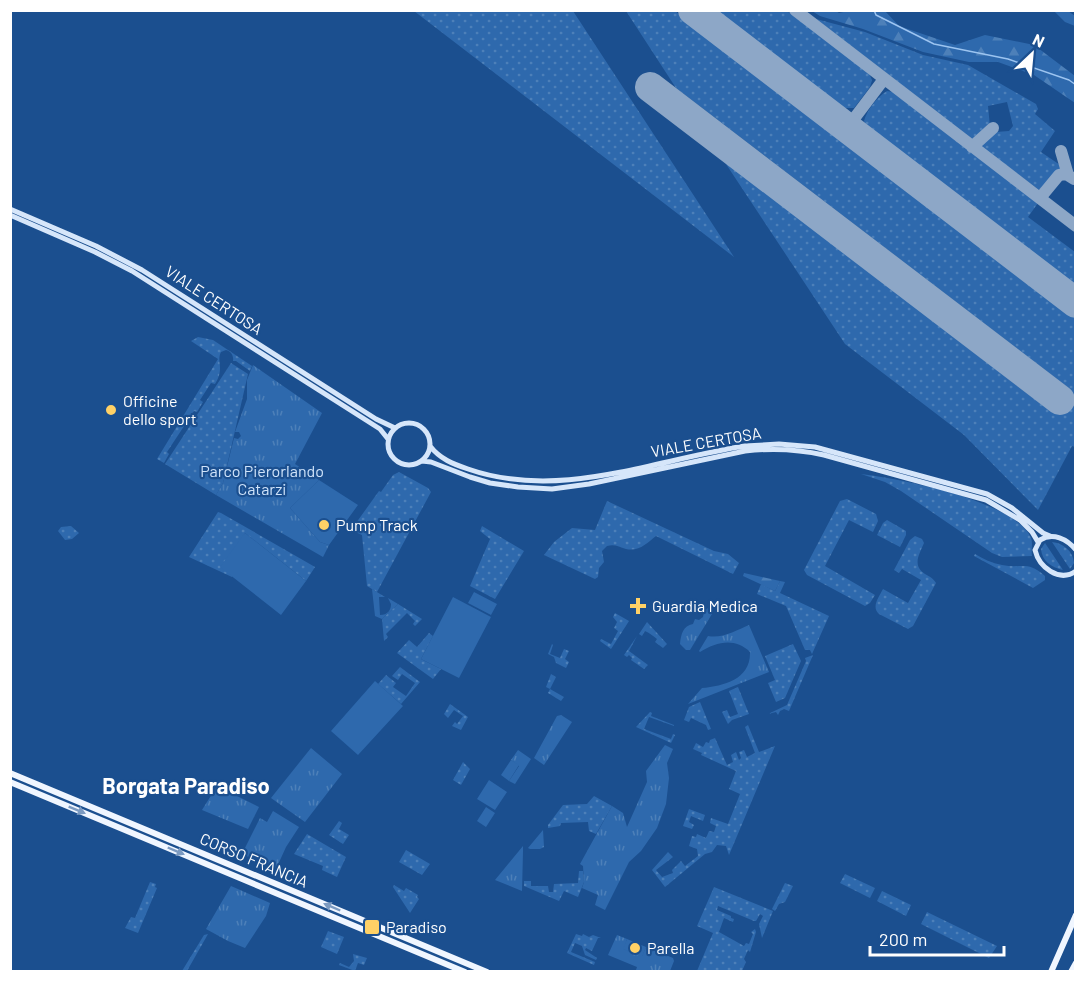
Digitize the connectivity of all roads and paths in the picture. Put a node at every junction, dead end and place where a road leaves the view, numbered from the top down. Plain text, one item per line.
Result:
1 (10, 209) edge
2 (10, 215) edge
3 (395, 428) junction
4 (388, 439) junction
5 (430, 446) junction
6 (422, 461) junction
7 (1050, 537) junction
8 (1038, 542) junction
9 (1076, 550) edge
10 (1074, 573) edge
11 (10, 773) edge
12 (10, 782) edge
13 (1076, 915) edge
14 (1076, 963) edge
15 (465, 972) edge
16 (487, 972) edge
17 (1051, 972) edge
18 (1071, 972) edge

1 - 3 main road, VIALE CERTOSA
2 - 4 main road, VIALE CERTOSA
3 - 4 main road
3 - 5 main road
4 - 6 main road
5 - 6 main road
5 - 7 main road, VIALE CERTOSA
6 - 8 main road, VIALE CERTOSA
7 - 8 main road
7 - 9 main road, VIALE CERTOSA
8 - 10 main road
16 -> 11 main road, CORSO FRANCIA
12 -> 15 main road, CORSO FRANCIA
13 - 17 main road
14 - 18 main road

